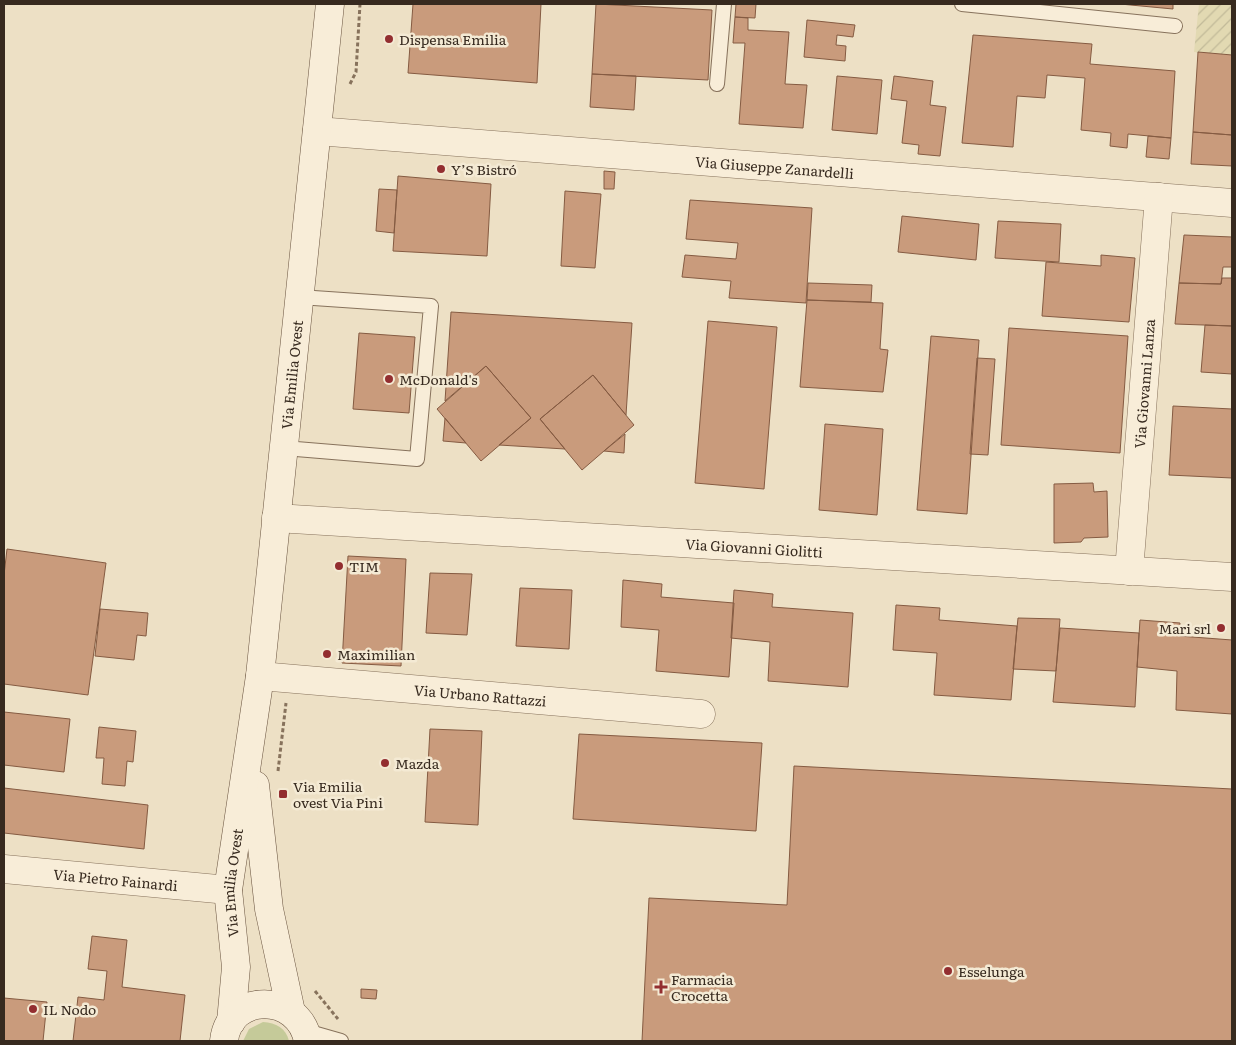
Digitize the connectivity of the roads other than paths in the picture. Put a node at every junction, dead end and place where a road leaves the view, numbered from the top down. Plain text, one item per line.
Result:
1 (330, 4) edge
2 (724, 4) edge
3 (962, 4) edge
4 (1175, 26) dead end
5 (717, 84) dead end
6 (317, 131) junction
7 (1159, 197) junction
8 (1232, 203) edge
9 (299, 297) junction
10 (284, 448) junction
11 (276, 518) junction
12 (1129, 571) junction
13 (1232, 577) edge
14 (260, 676) junction
15 (701, 714) dead end
16 (251, 744) junction
17 (4, 869) edge
18 (228, 890) junction
19 (302, 1028) edge
20 (228, 1032) edge
21 (341, 1041) edge

1 - 6 street, Via Emilia Ovest
2 - 5 lane
3 - 4 lane
6 - 7 street, Via Giuseppe Zanardelli
6 - 9 street, Via Emilia Ovest
7 - 8 street, Via Giuseppe Zanardelli
7 - 12 street, Via Giovanni Lanza
9 - 10 street, Via Emilia Ovest
9 - 10 lane
10 - 11 street, Via Emilia Ovest
11 - 12 street, Via Giovanni Giolitti
11 - 14 street, Via Emilia Ovest
12 - 13 street, Via Giovanni Giolitti
14 - 15 street, Via Urbano Rattazzi
14 - 16 street, Via Emilia Ovest
16 - 18 street, Via Emilia Ovest
16 - 19 street, Via Emilia Ovest
17 - 18 street, Via Pietro Fainardi
18 - 20 street, Via Emilia Ovest
19 - 20 street, Via Emilia Ovest
19 - 21 lane

